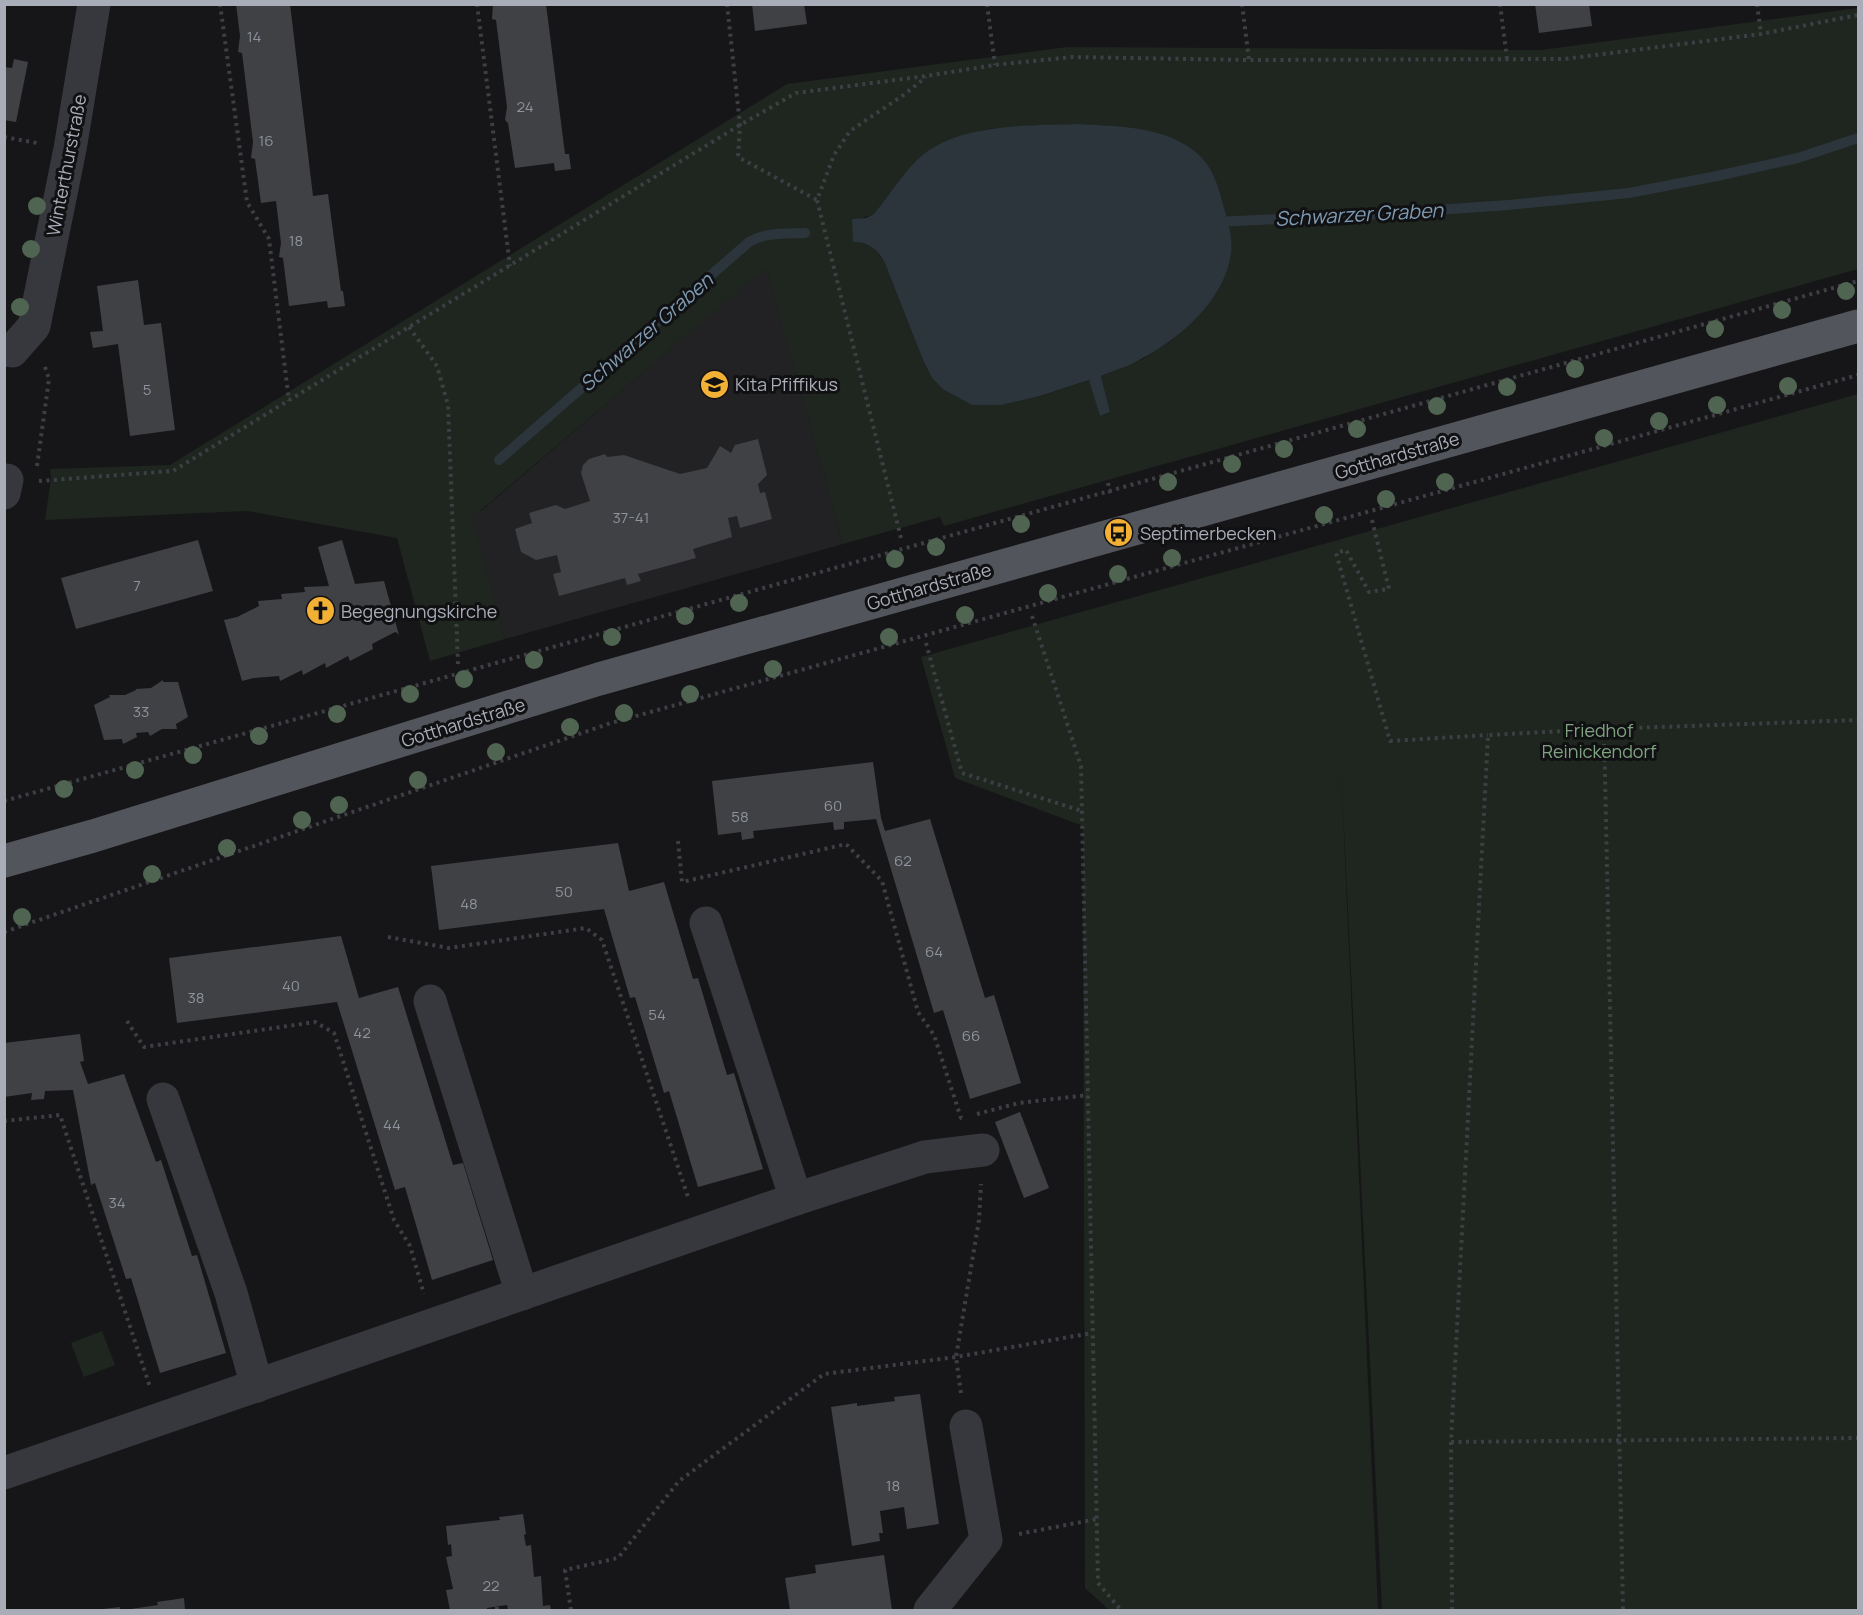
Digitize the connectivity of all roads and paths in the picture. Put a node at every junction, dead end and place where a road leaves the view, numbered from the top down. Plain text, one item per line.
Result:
1 (94, 4) edge
2 (220, 4) edge
3 (477, 4) edge
4 (727, 4) edge
5 (987, 4) edge
6 (1242, 4) edge
7 (1500, 4) edge
8 (1757, 4) edge
9 (1858, 15) edge
10 (1761, 34) junction
11 (1507, 59) junction
12 (1249, 60) junction
13 (995, 64) junction
14 (926, 76) junction
15 (740, 125) junction
16 (817, 200) junction
17 (510, 266) junction
18 (1858, 281) edge
19 (34, 326) junction
20 (409, 327) junction
21 (1858, 327) edge
22 (8, 350) edge
23 (1858, 375) edge
24 (289, 401) junction
25 (1108, 483) dead end
26 (16, 485) edge
27 (1110, 491) junction
28 (1111, 497) dead end
29 (1372, 520) dead end
30 (901, 538) dead end
31 (1032, 616) dead end
32 (926, 643) dead end
33 (458, 664) dead end
34 (1858, 720) edge
35 (1604, 729) junction
36 (1488, 735) junction
37 (4, 801) edge
38 (1082, 811) junction
39 (678, 841) dead end
40 (4, 861) edge
41 (706, 923) dead end
42 (4, 932) edge
43 (388, 937) dead end
44 (430, 1001) dead end
45 (127, 1021) dead end
46 (1088, 1095) junction
47 (163, 1099) dead end
48 (4, 1121) edge
49 (983, 1150) joint
50 (796, 1199) junction
51 (689, 1201) dead end
52 (522, 1294) junction
53 (427, 1304) dead end
54 (1092, 1333) junction
55 (956, 1358) junction
56 (257, 1386) junction
57 (150, 1388) dead end
58 (966, 1426) joint
59 (1858, 1438) edge
60 (1618, 1441) junction
61 (1451, 1442) junction
62 (4, 1473) edge
63 (1097, 1519) junction
64 (986, 1540) junction
65 (571, 1611) edge
66 (930, 1611) edge
67 (1121, 1611) edge
68 (1452, 1611) edge
69 (1623, 1611) edge

1 - 19 street, Winterthurstraße
2 - 24 path
3 - 17 path
4 - 15 path
5 - 13 path
6 - 12 path
7 - 11 path
8 - 10 path
9 - 10 path
10 - 11 path
11 - 12 path
12 - 13 path
13 - 14 path
14 - 15 path
14 - 16 path
15 - 16 path
15 - 17 path
16 - 30 path
17 - 20 path
18 - 27 path
19 - 22 street, Winterthurstraße
19 - 26 path
20 - 24 path
20 - 33 path
21 - 40 main road, Gotthardstraße
23 - 42 path
24 - 26 path
25 - 27 path
27 - 28 path
27 - 37 path
29 - 36 path
31 - 38 path
32 - 38 path
34 - 35 path
35 - 36 path
35 - 60 path
36 - 61 path
38 - 46 path
39 - 46 path
41 - 50 street
43 - 51 path
44 - 52 street
45 - 53 path
46 - 54 path
47 - 56 street
48 - 57 path
49 - 50 street
49 - 55 path
50 - 52 street
52 - 56 street
54 - 55 path
54 - 63 path
55 - 58 path
55 - 65 path
56 - 62 street
58 - 64 street
59 - 60 path
60 - 61 path
60 - 69 path
61 - 68 path
63 - 64 path
63 - 67 path
64 - 66 street

